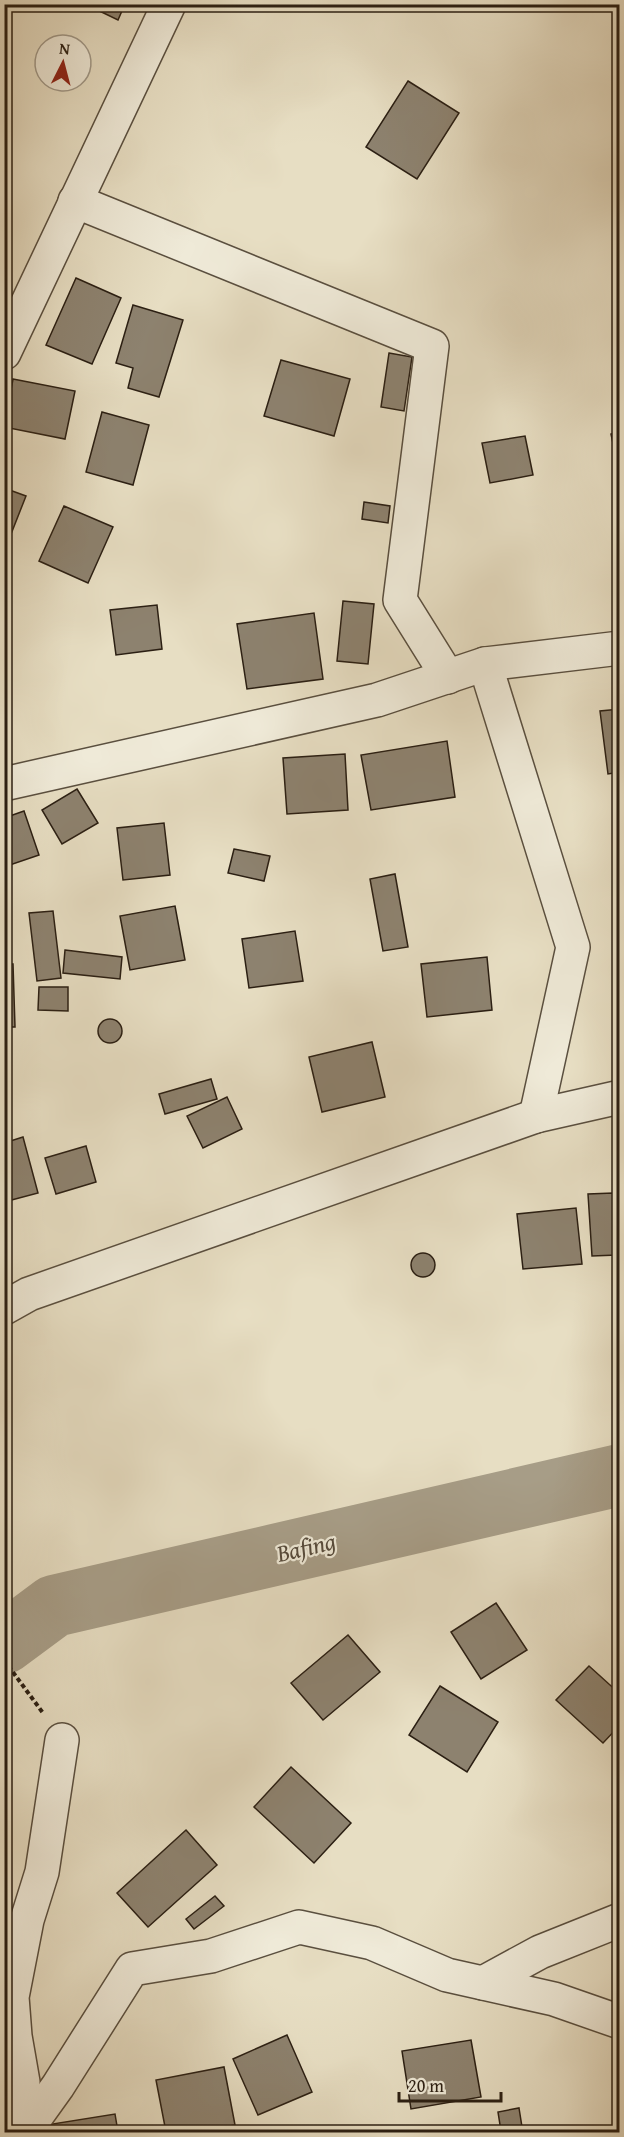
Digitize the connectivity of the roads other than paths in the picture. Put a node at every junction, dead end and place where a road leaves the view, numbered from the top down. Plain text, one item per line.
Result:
1 (170, 4) edge
2 (75, 201) junction
3 (4, 353) edge
4 (620, 648) edge
5 (485, 664) junction
6 (448, 677) junction
7 (4, 784) edge
8 (620, 1097) edge
9 (536, 1116) junction
10 (4, 1308) edge
11 (62, 1740) road end
12 (620, 1920) edge
13 (483, 1983) junction
14 (620, 2022) edge
15 (14, 2133) edge
16 (25, 2133) edge

1 - 2 street
2 - 3 street
2 - 6 street
4 - 5 street
5 - 6 street
5 - 9 street
6 - 7 street
8 - 9 street
9 - 10 street
11 - 15 street
12 - 13 street
13 - 14 street
13 - 16 street

